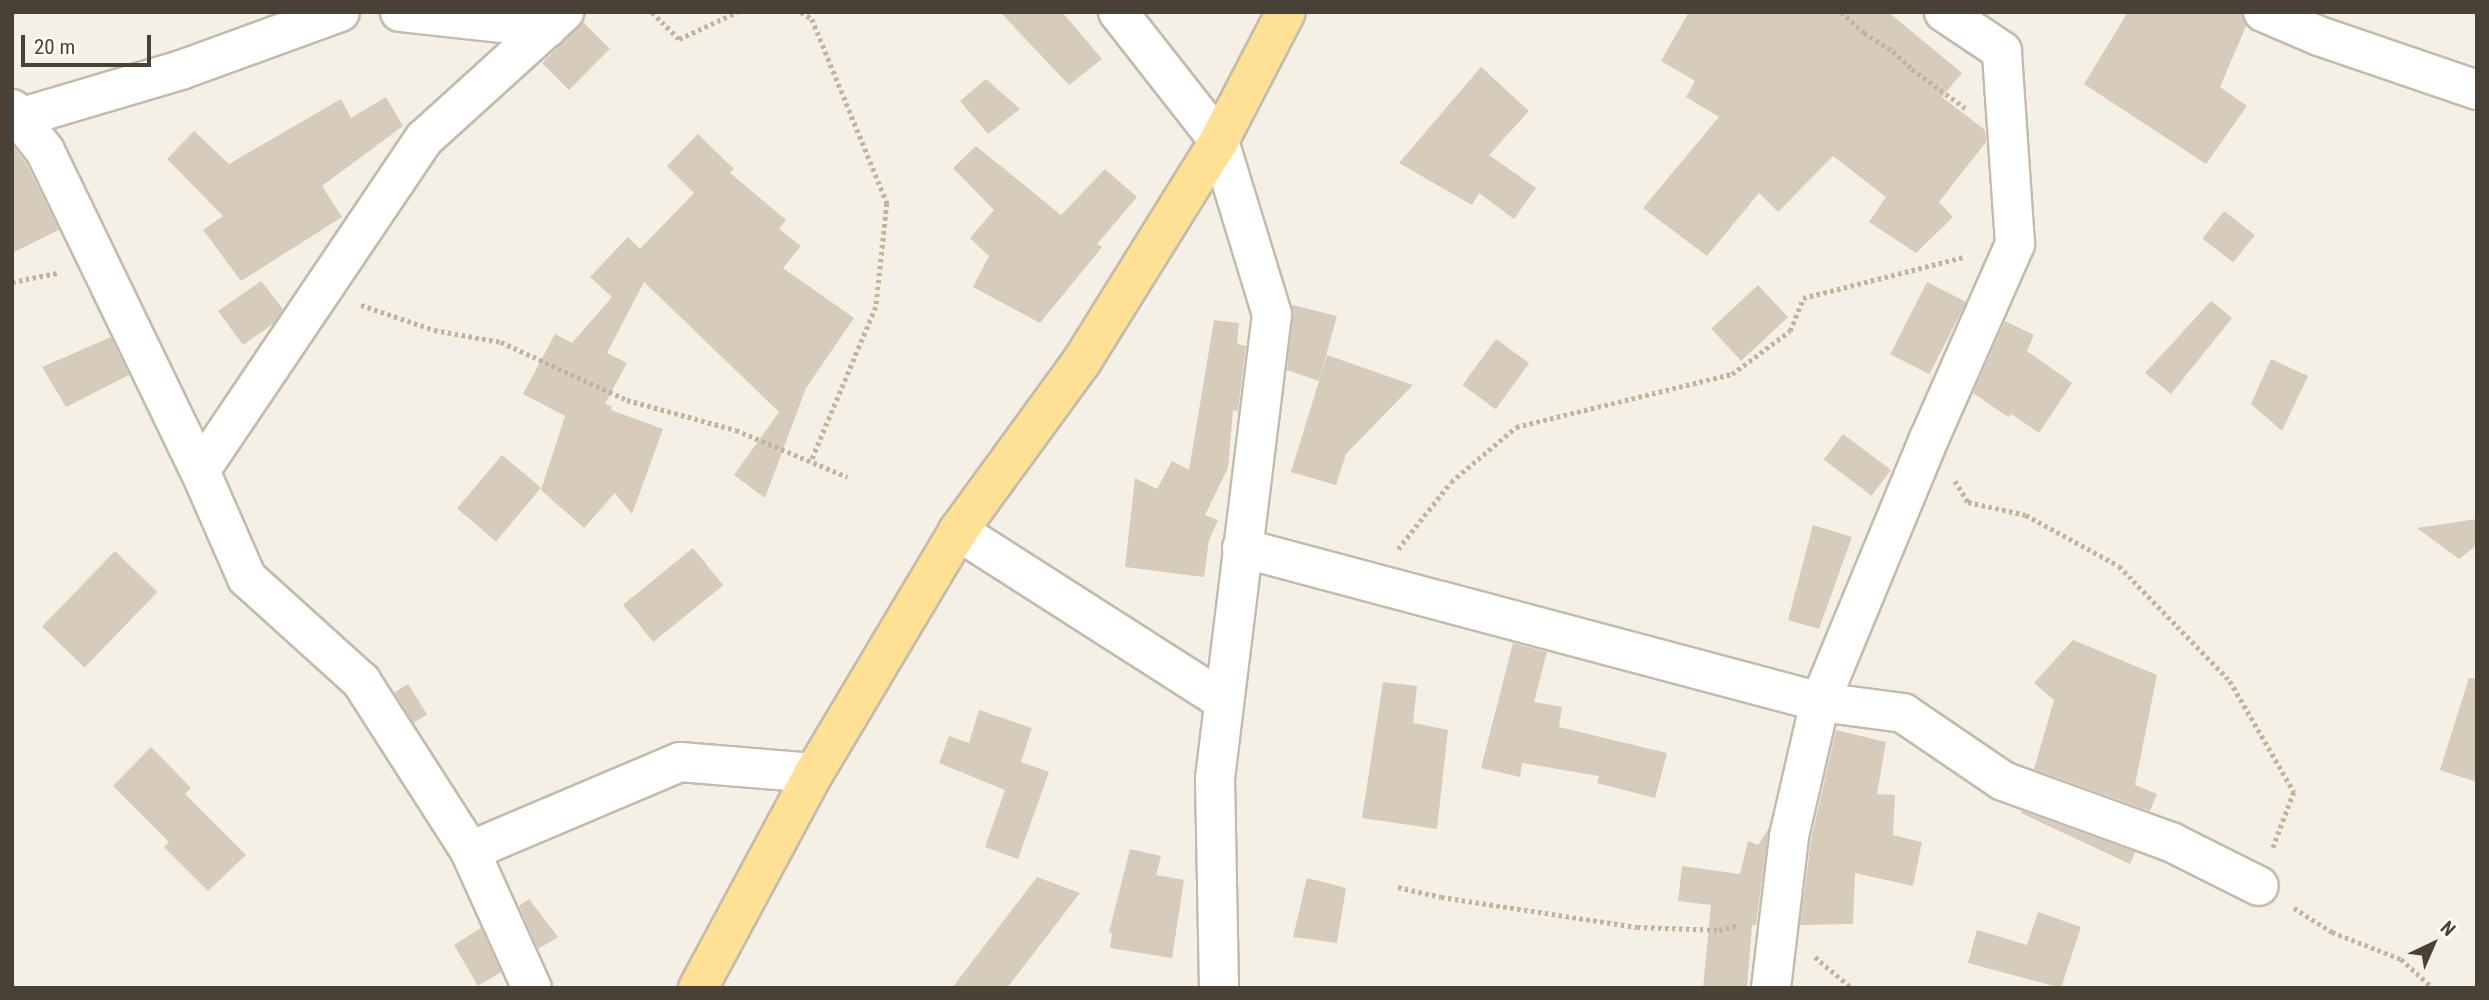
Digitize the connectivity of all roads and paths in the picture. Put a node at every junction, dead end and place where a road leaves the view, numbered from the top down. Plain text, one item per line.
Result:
1 (340, 12) edge
2 (400, 12) edge
3 (652, 12) edge
4 (737, 12) edge
5 (802, 12) edge
6 (1118, 12) edge
7 (1286, 12) edge
8 (1841, 12) edge
9 (1944, 12) edge
10 (2263, 12) edge
11 (555, 20) edge
12 (2477, 90) edge
13 (16, 113) edge
14 (2008, 140) junction
15 (1219, 141) junction
16 (2015, 244) junction
17 (327, 283) junction
18 (1929, 439) junction
19 (811, 462) junction
20 (200, 471) junction
21 (847, 477) dead end
22 (958, 531) junction
23 (1242, 548) junction
24 (1397, 550) dead end
25 (1224, 701) junction
26 (1820, 702) junction
27 (814, 773) junction
28 (470, 851) junction
29 (2259, 886) junction
30 (1398, 887) dead end
31 (1780, 914) junction
32 (532, 988) edge
33 (698, 988) edge
34 (1219, 988) edge
35 (1771, 988) edge
36 (2433, 988) edge

1 - 13 street
2 - 11 street
3 - 4 path
5 - 19 path
6 - 15 street
7 - 15 main road
8 - 14 path
9 - 14 street
10 - 12 street
11 - 17 street
13 - 20 street
14 - 16 street
15 - 22 main road
15 - 23 street
16 - 18 street
16 - 24 path
17 - 19 path
17 - 20 street
18 - 26 street
18 - 29 path
19 - 21 path
20 - 28 street
22 - 25 street
22 - 27 main road
23 - 25 street
23 - 26 street
25 - 34 street
26 - 29 street
26 - 31 street
27 - 28 street
27 - 33 main road
28 - 32 street
29 - 36 path
30 - 31 path
31 - 35 street

